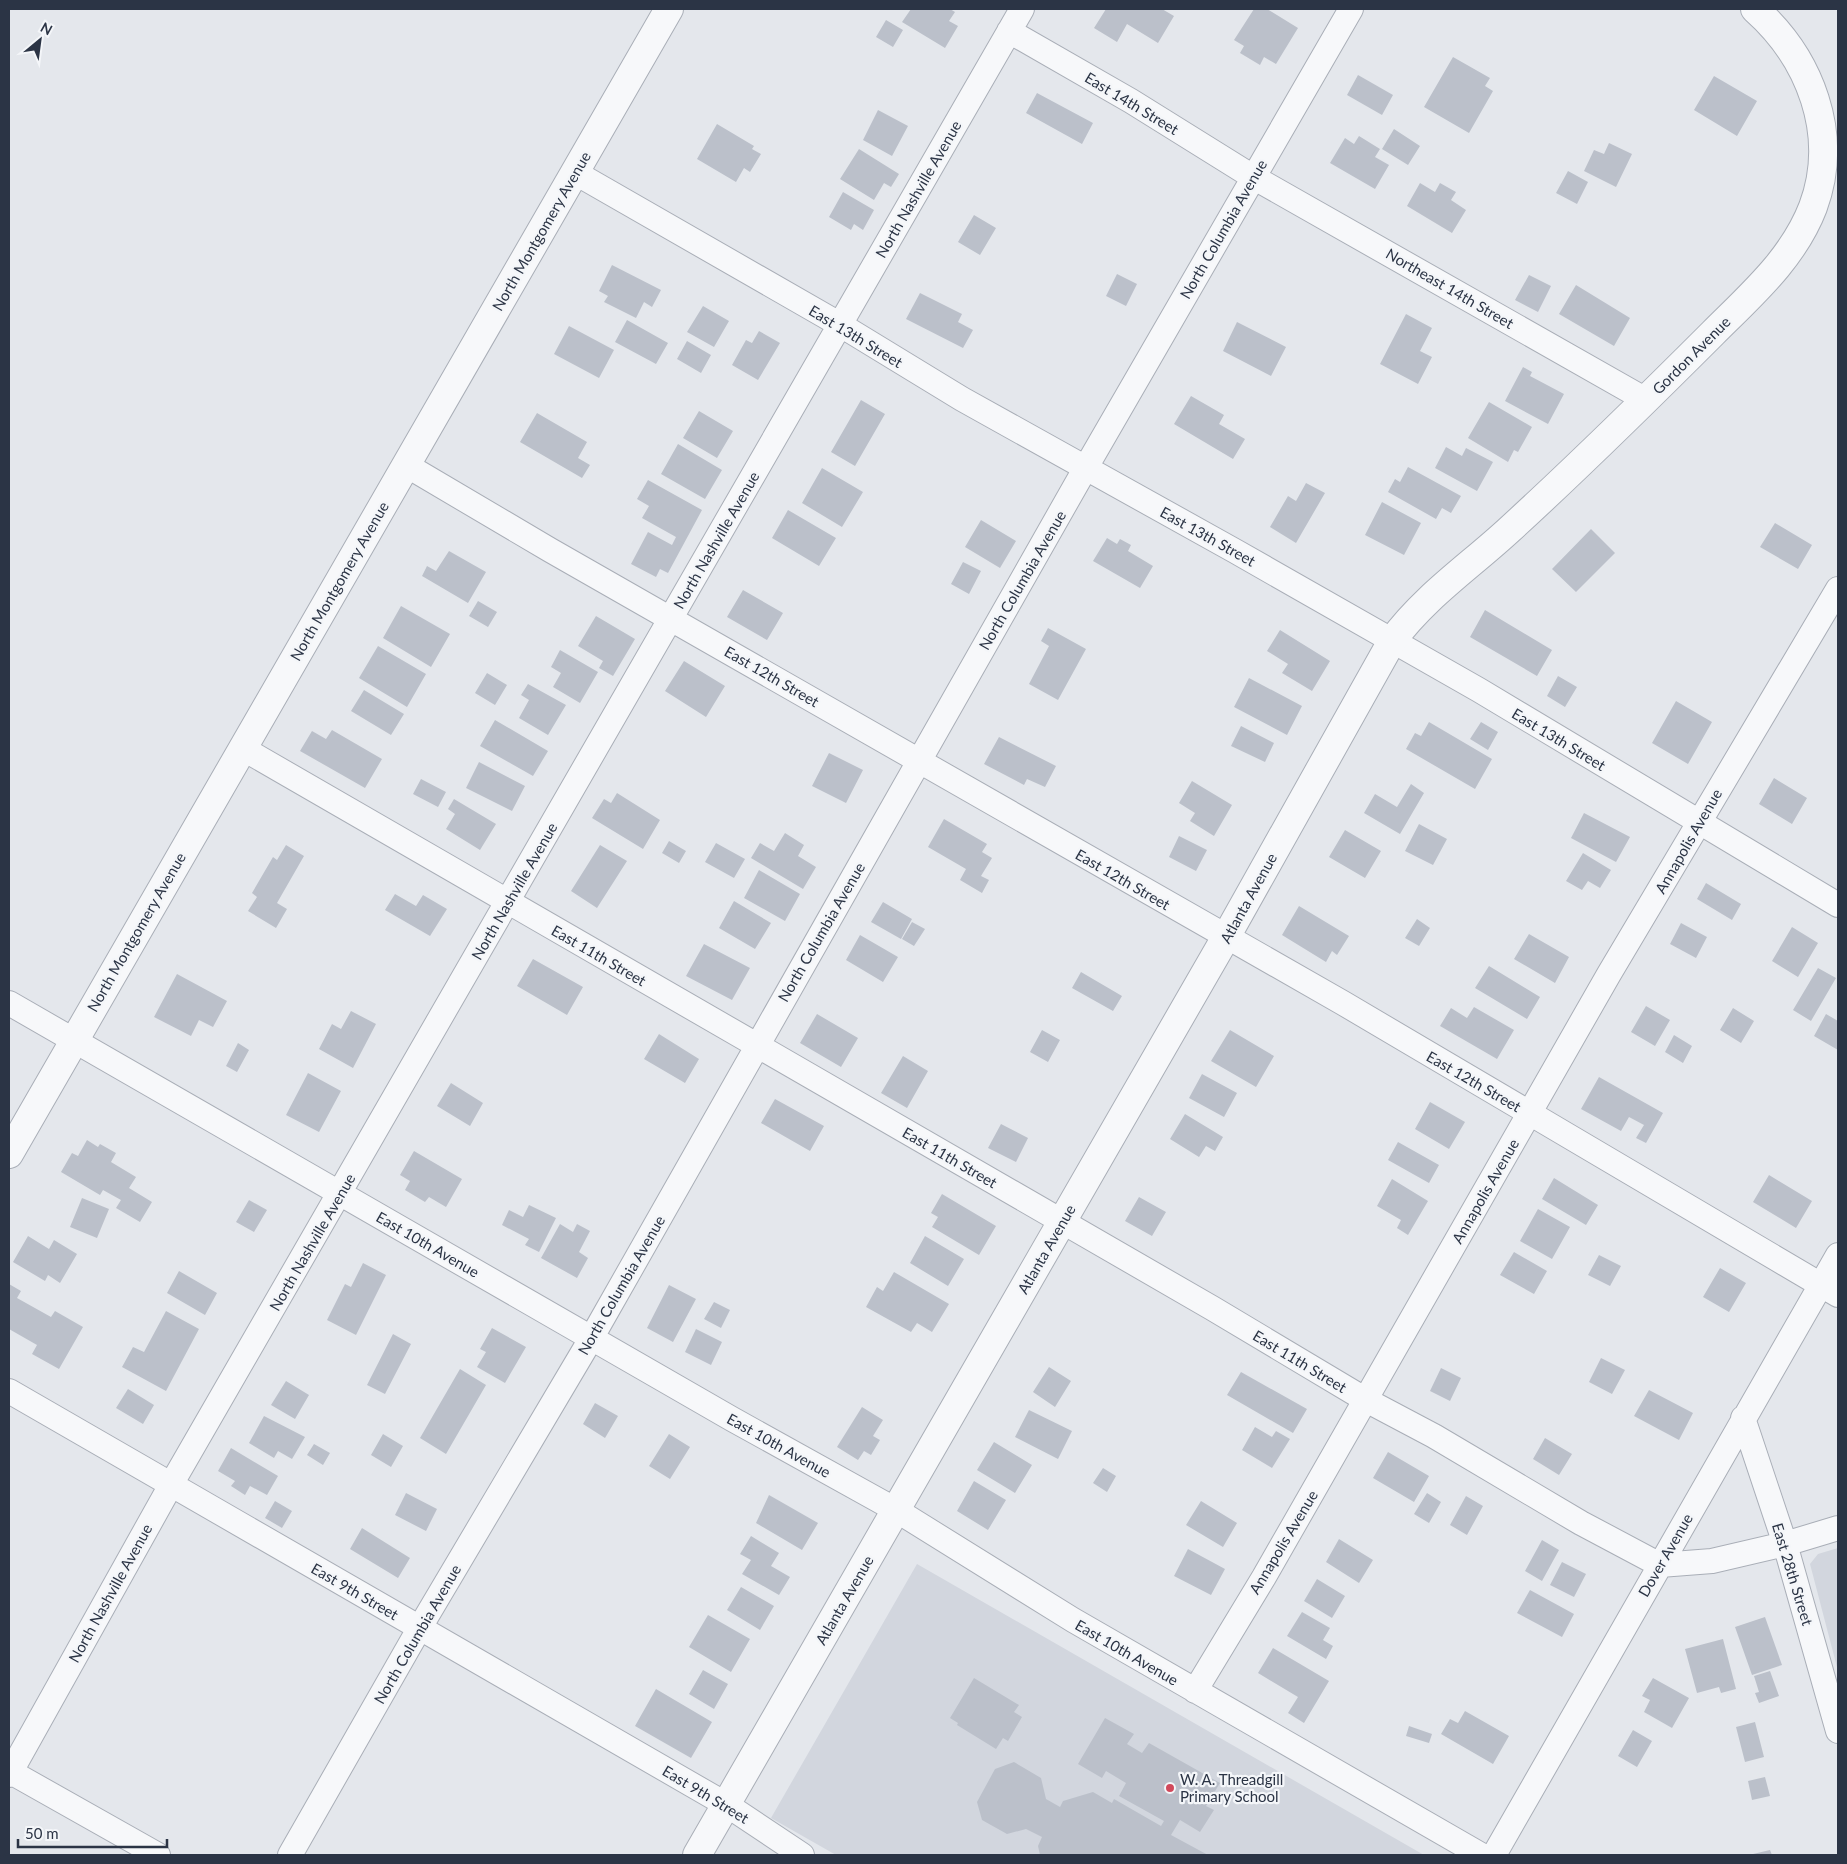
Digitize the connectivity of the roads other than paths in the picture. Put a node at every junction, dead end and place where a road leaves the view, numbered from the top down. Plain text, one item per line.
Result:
1 (669, 9) edge
2 (1022, 9) edge
3 (1351, 9) edge
4 (1755, 9) edge
5 (1009, 31) junction
6 (574, 172) junction
7 (1253, 177) junction
8 (839, 324) junction
9 (1646, 400) junction
10 (406, 465) junction
11 (1085, 469) junction
12 (1838, 589) edge
13 (672, 619) junction
14 (1392, 641) junction
15 (242, 748) junction
16 (919, 761) junction
17 (1699, 821) junction
18 (507, 901) junction
19 (1838, 905) edge
20 (1226, 937) junction
21 (9, 1003) edge
22 (74, 1041) junction
23 (757, 1046) junction
24 (1529, 1113) junction
25 (9, 1154) edge
26 (340, 1193) junction
27 (1063, 1221) junction
28 (1838, 1255) edge
29 (1830, 1290) edge
30 (592, 1337) junction
31 (9, 1391) edge
32 (1366, 1400) junction
33 (1744, 1418) junction
34 (172, 1483) junction
35 (896, 1510) junction
36 (1838, 1528) edge
37 (1785, 1544) junction
38 (1660, 1564) junction
39 (419, 1629) junction
40 (1195, 1691) junction
41 (1838, 1731) edge
42 (9, 1773) edge
43 (727, 1805) junction
44 (158, 1855) edge
45 (290, 1855) edge
46 (697, 1855) edge
47 (802, 1855) edge
48 (1481, 1855) edge
49 (1494, 1855) edge

1 - 6 street, North Montgomery Avenue
2 - 5 street, North Nashville Avenue
3 - 7 street, North Columbia Avenue
4 - 9 street, Gordon Avenue
5 - 7 street, East 14th Street
5 - 8 street, North Nashville Avenue
6 - 8 street, East 13th Street
6 - 10 street, North Montgomery Avenue
7 - 9 street, Northeast 14th Street
7 - 11 street, North Columbia Avenue
8 - 11 street, East 13th Street
8 - 13 street, North Nashville Avenue
9 - 14 street, Gordon Avenue
10 - 13 street, East 12th Street
10 - 15 street, North Montgomery Avenue
11 - 14 street, East 13th Street
11 - 16 street, North Columbia Avenue
12 - 17 street, Annapolis Avenue
13 - 16 street, East 12th Street
13 - 18 street, North Nashville Avenue
14 - 17 street, East 13th Street
14 - 20 street, Atlanta Avenue
15 - 18 street, East 11th Street
15 - 22 street, North Montgomery Avenue
16 - 20 street, East 12th Street
16 - 23 street, North Columbia Avenue
17 - 19 street, East 13th Street
17 - 24 street, Annapolis Avenue
18 - 23 street, East 11th Street
18 - 26 street, North Nashville Avenue
20 - 24 street, East 12th Street
20 - 27 street, Atlanta Avenue
21 - 22 street, East 10th Avenue
22 - 25 street, North Montgomery Avenue
22 - 26 street, East 10th Avenue
23 - 27 street, East 11th Street
23 - 30 street, North Columbia Avenue
24 - 29 street, East 12th Street
24 - 32 street, Annapolis Avenue
26 - 30 street, East 10th Avenue
26 - 34 street, North Nashville Avenue
27 - 32 street, East 11th Street
27 - 35 street, Atlanta Avenue
28 - 29 street, Dover Avenue
29 - 33 street, Dover Avenue
30 - 35 street, East 10th Avenue
30 - 39 street, North Columbia Avenue
31 - 34 street, East 9th Street
32 - 38 street, East 11th Street
32 - 40 street, Annapolis Avenue
33 - 37 street, East 28th Street
33 - 38 street, Dover Avenue
34 - 39 street, East 9th Street
34 - 42 street, North Nashville Avenue
35 - 40 street, East 10th Avenue
35 - 43 street, Atlanta Avenue
36 - 37 street
37 - 38 street
37 - 41 street, East 28th Street
38 - 49 street, Dover Avenue
39 - 43 street, East 9th Street
39 - 45 street, North Columbia Avenue
40 - 48 street, East 10th Avenue
42 - 44 street
43 - 46 street, Atlanta Avenue
43 - 47 street, East 9th Street

